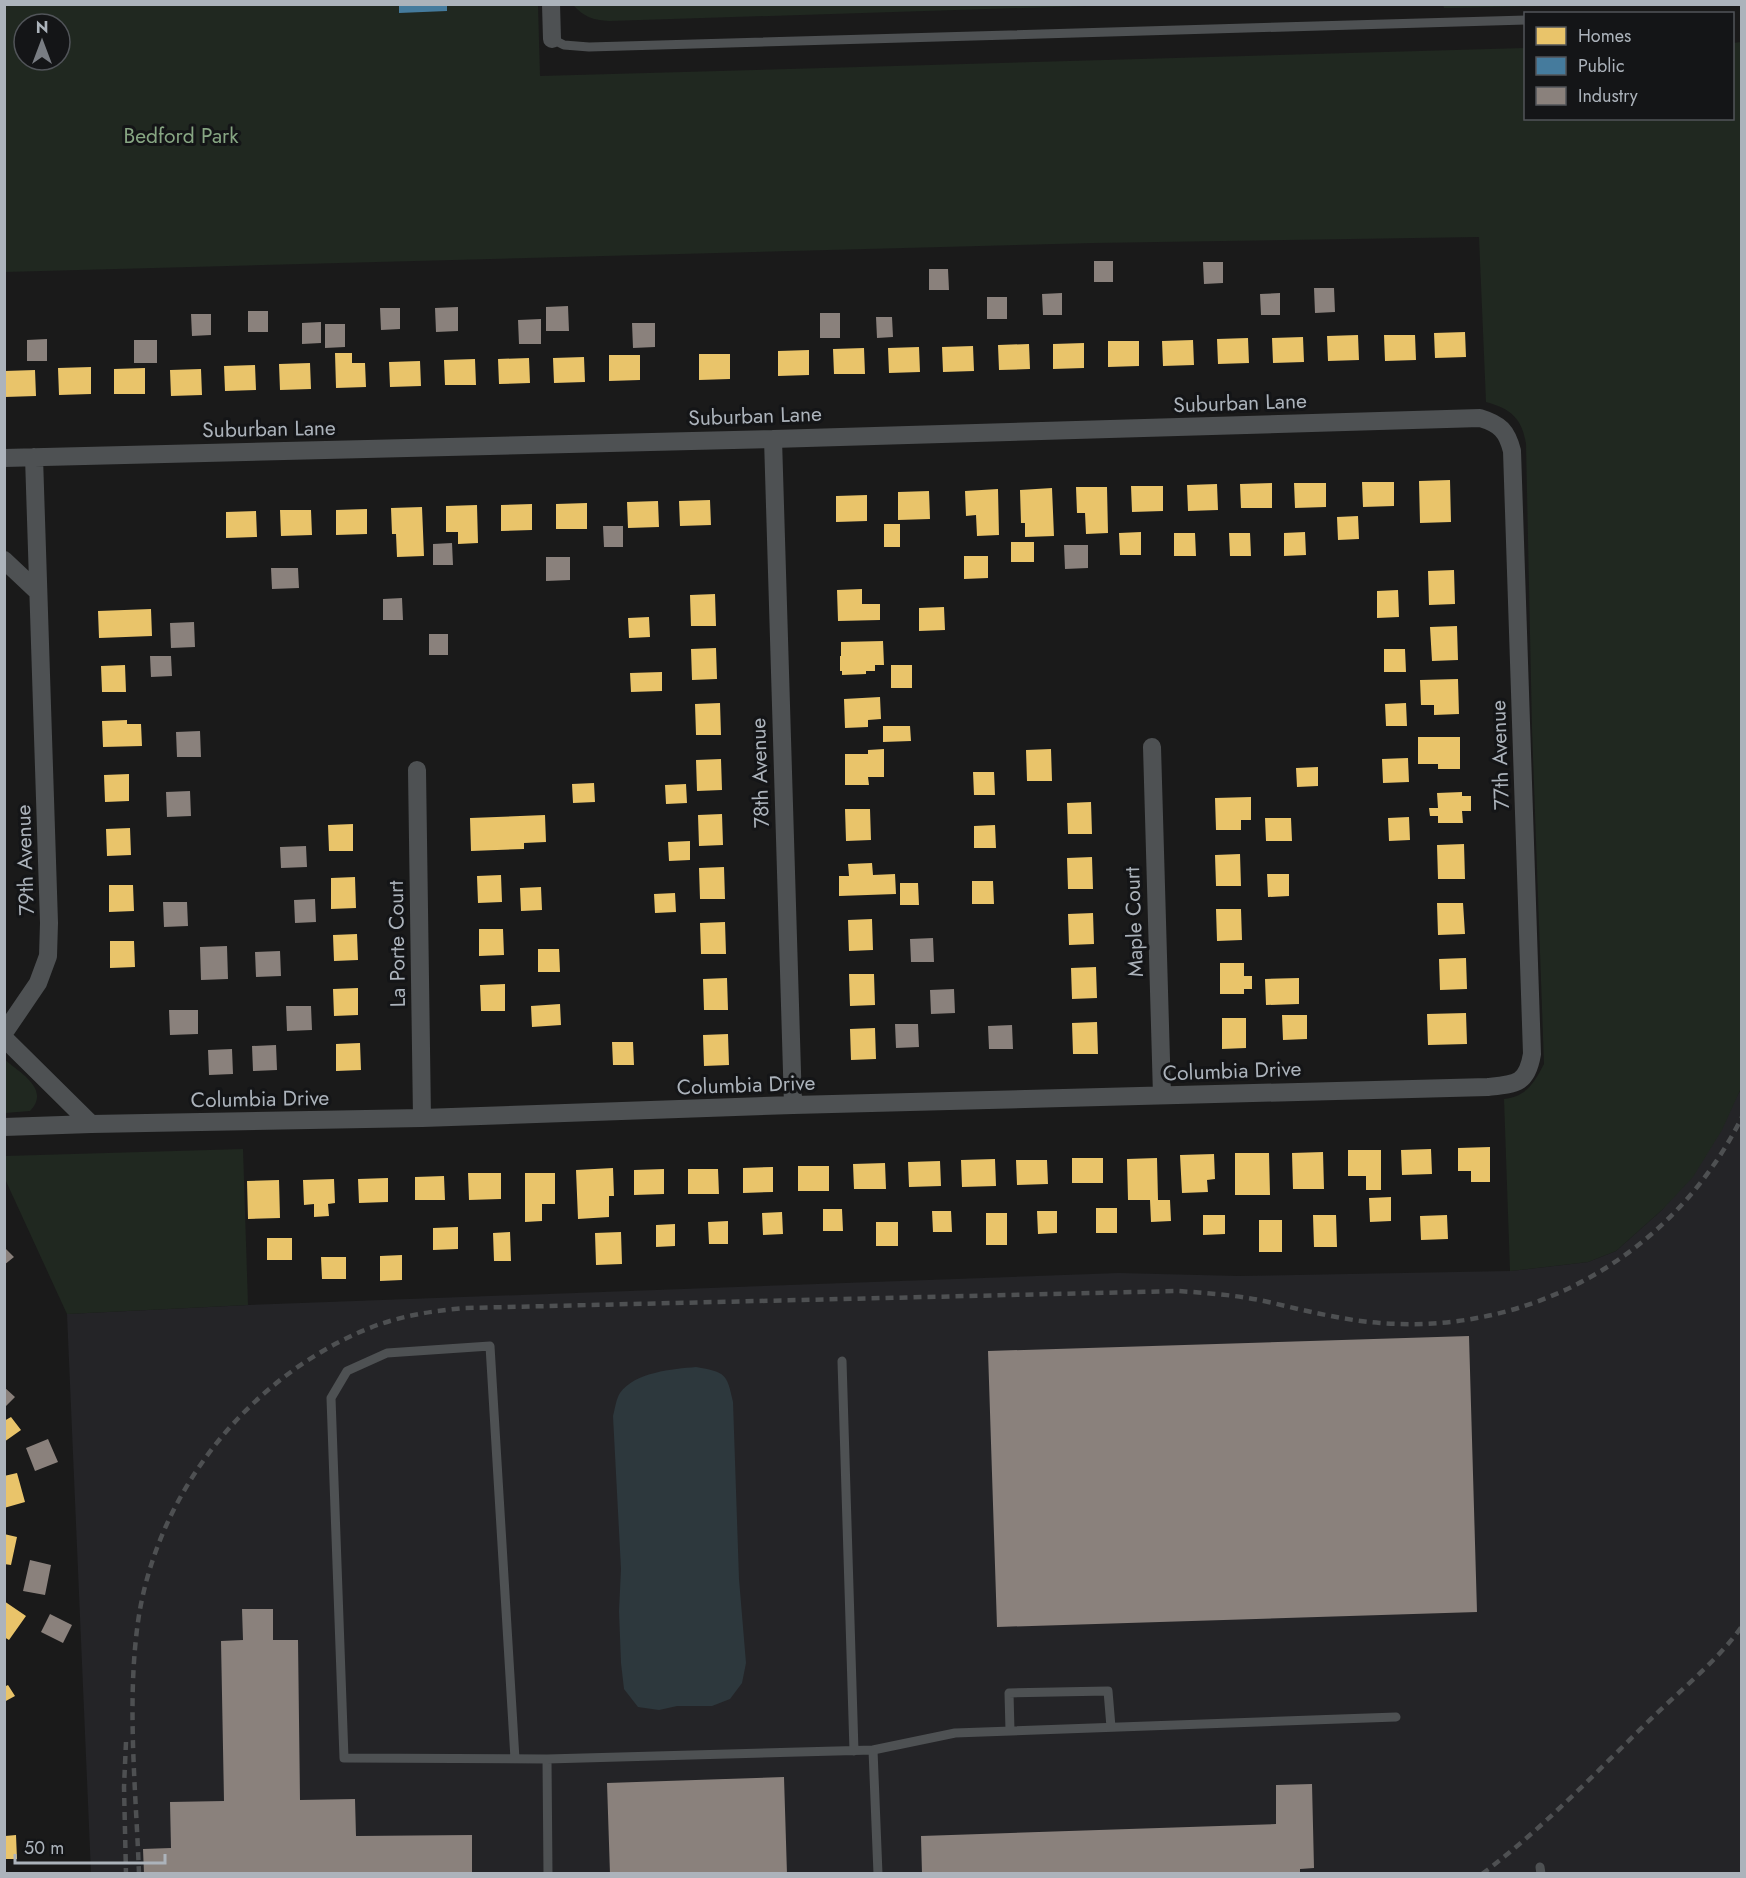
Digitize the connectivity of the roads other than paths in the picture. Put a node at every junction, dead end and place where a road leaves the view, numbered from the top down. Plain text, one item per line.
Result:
1 (551, 4) edge
2 (1524, 20) edge
3 (552, 39) joint
4 (1503, 429) joint
5 (773, 439) junction
6 (34, 457) junction
7 (4, 458) edge
8 (4, 560) edge
9 (38, 592) junction
10 (1152, 747) dead end
11 (417, 770) dead end
12 (4, 1033) edge
13 (4, 1038) edge
14 (1523, 1080) joint
15 (1162, 1095) junction
16 (793, 1105) junction
17 (422, 1118) junction
18 (92, 1124) junction
19 (4, 1127) edge
20 (842, 1361) dead end
21 (1395, 1717) dead end
22 (1111, 1727) junction
23 (1010, 1731) junction
24 (873, 1750) junction
25 (854, 1751) junction
26 (515, 1759) junction
27 (547, 1759) junction
28 (548, 1874) edge
29 (879, 1874) edge

1 - 3 street
2 - 3 lane
4 - 5 street, Suburban Lane
4 - 14 street, 77th Avenue
5 - 6 street, Suburban Lane
5 - 16 street, 78th Avenue
6 - 7 street, Suburban Lane
6 - 9 street, 79th Avenue
8 - 9 street
9 - 12 street, 79th Avenue
10 - 15 street, Maple Court
11 - 17 street, La Porte Court
13 - 18 street
14 - 15 street, Columbia Drive
15 - 16 street, Columbia Drive
16 - 17 street, Columbia Drive
17 - 18 street, Columbia Drive
18 - 19 street, Columbia Drive
20 - 25 lane
21 - 22 lane
22 - 23 lane
22 - 23 lane
23 - 24 lane
24 - 25 lane
24 - 29 lane
25 - 27 lane
26 - 26 lane
26 - 27 lane
27 - 28 lane

